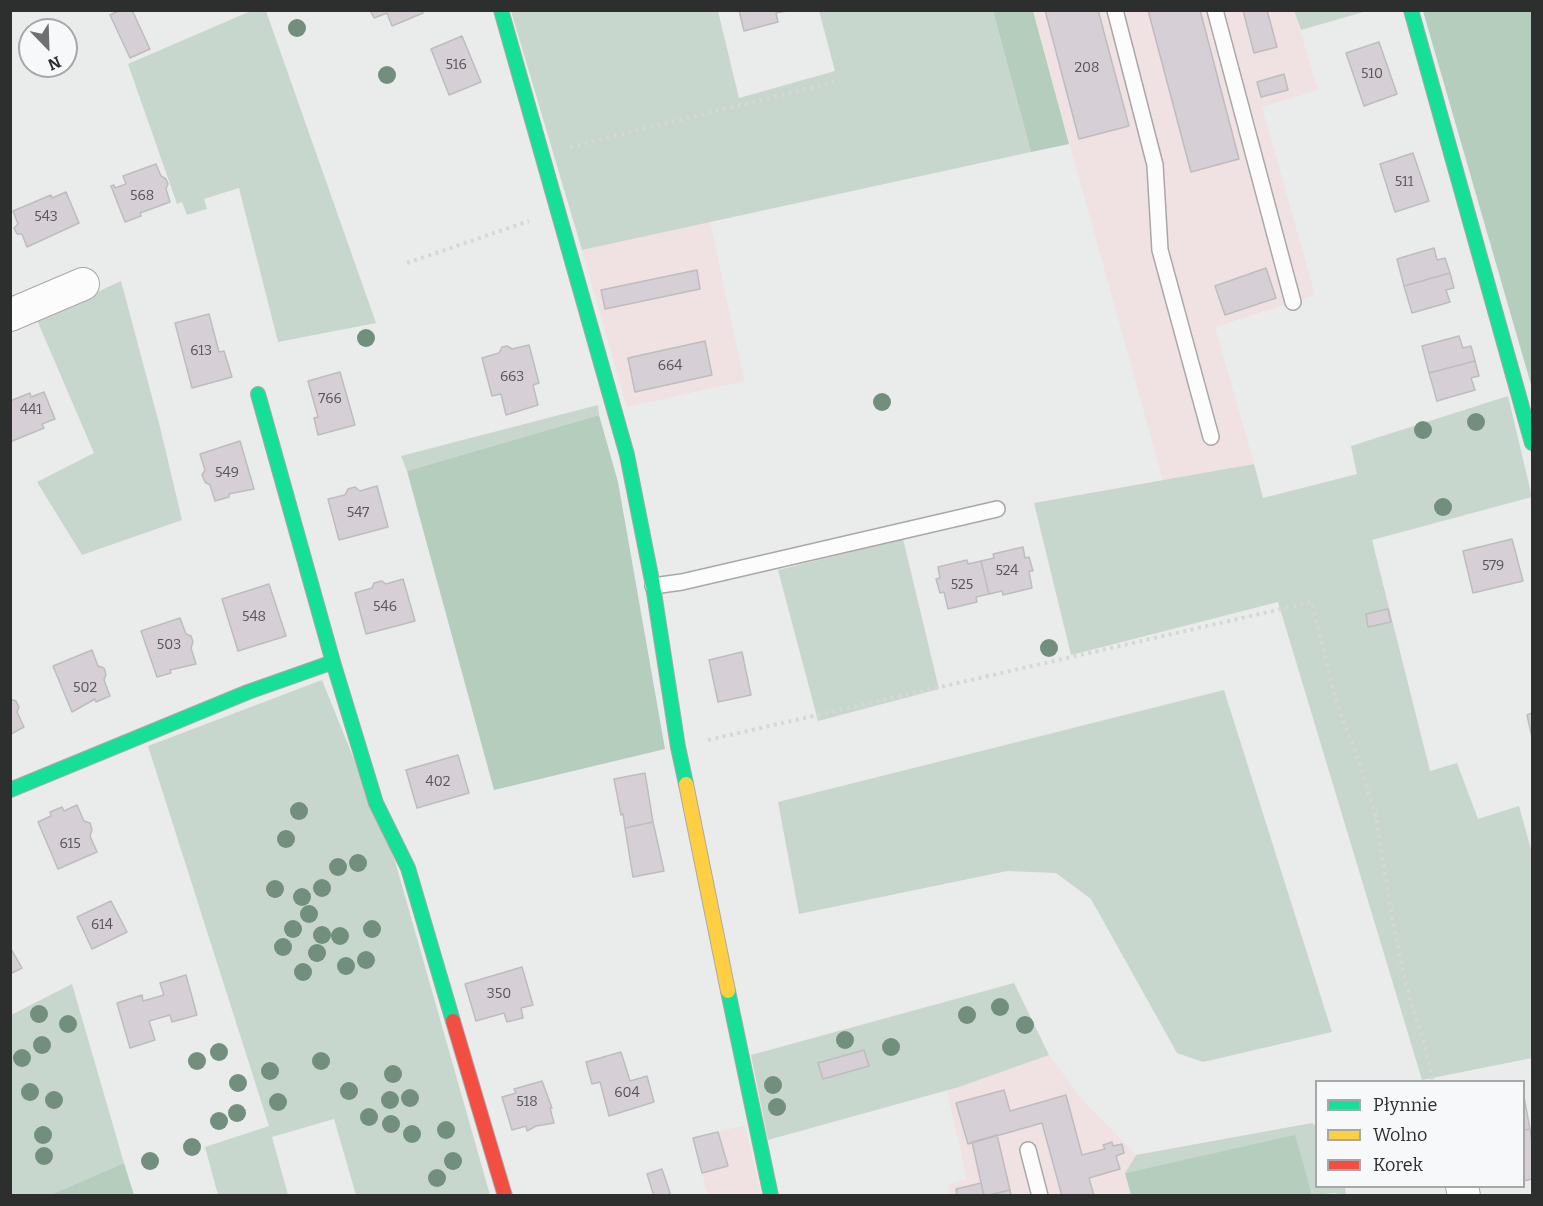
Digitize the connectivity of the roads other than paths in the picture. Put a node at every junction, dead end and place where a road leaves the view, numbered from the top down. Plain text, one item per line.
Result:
1 (501, 10) edge
2 (1115, 10) edge
3 (1215, 10) edge
4 (1411, 10) edge
5 (83, 284) dead end
6 (1293, 302) dead end
7 (10, 315) edge
8 (258, 394) dead end
9 (1211, 437) dead end
10 (1533, 443) edge
11 (997, 509) dead end
12 (653, 586) junction
13 (333, 662) junction
14 (10, 790) edge
15 (1028, 1150) dead end
16 (505, 1196) edge
17 (771, 1196) edge
18 (1040, 1196) edge

1 - 12 street
2 - 9 lane
3 - 6 lane
4 - 10 street
5 - 7 street
8 - 13 street
11 - 12 lane
12 - 17 street
13 - 14 street
13 - 16 street
15 - 18 lane

